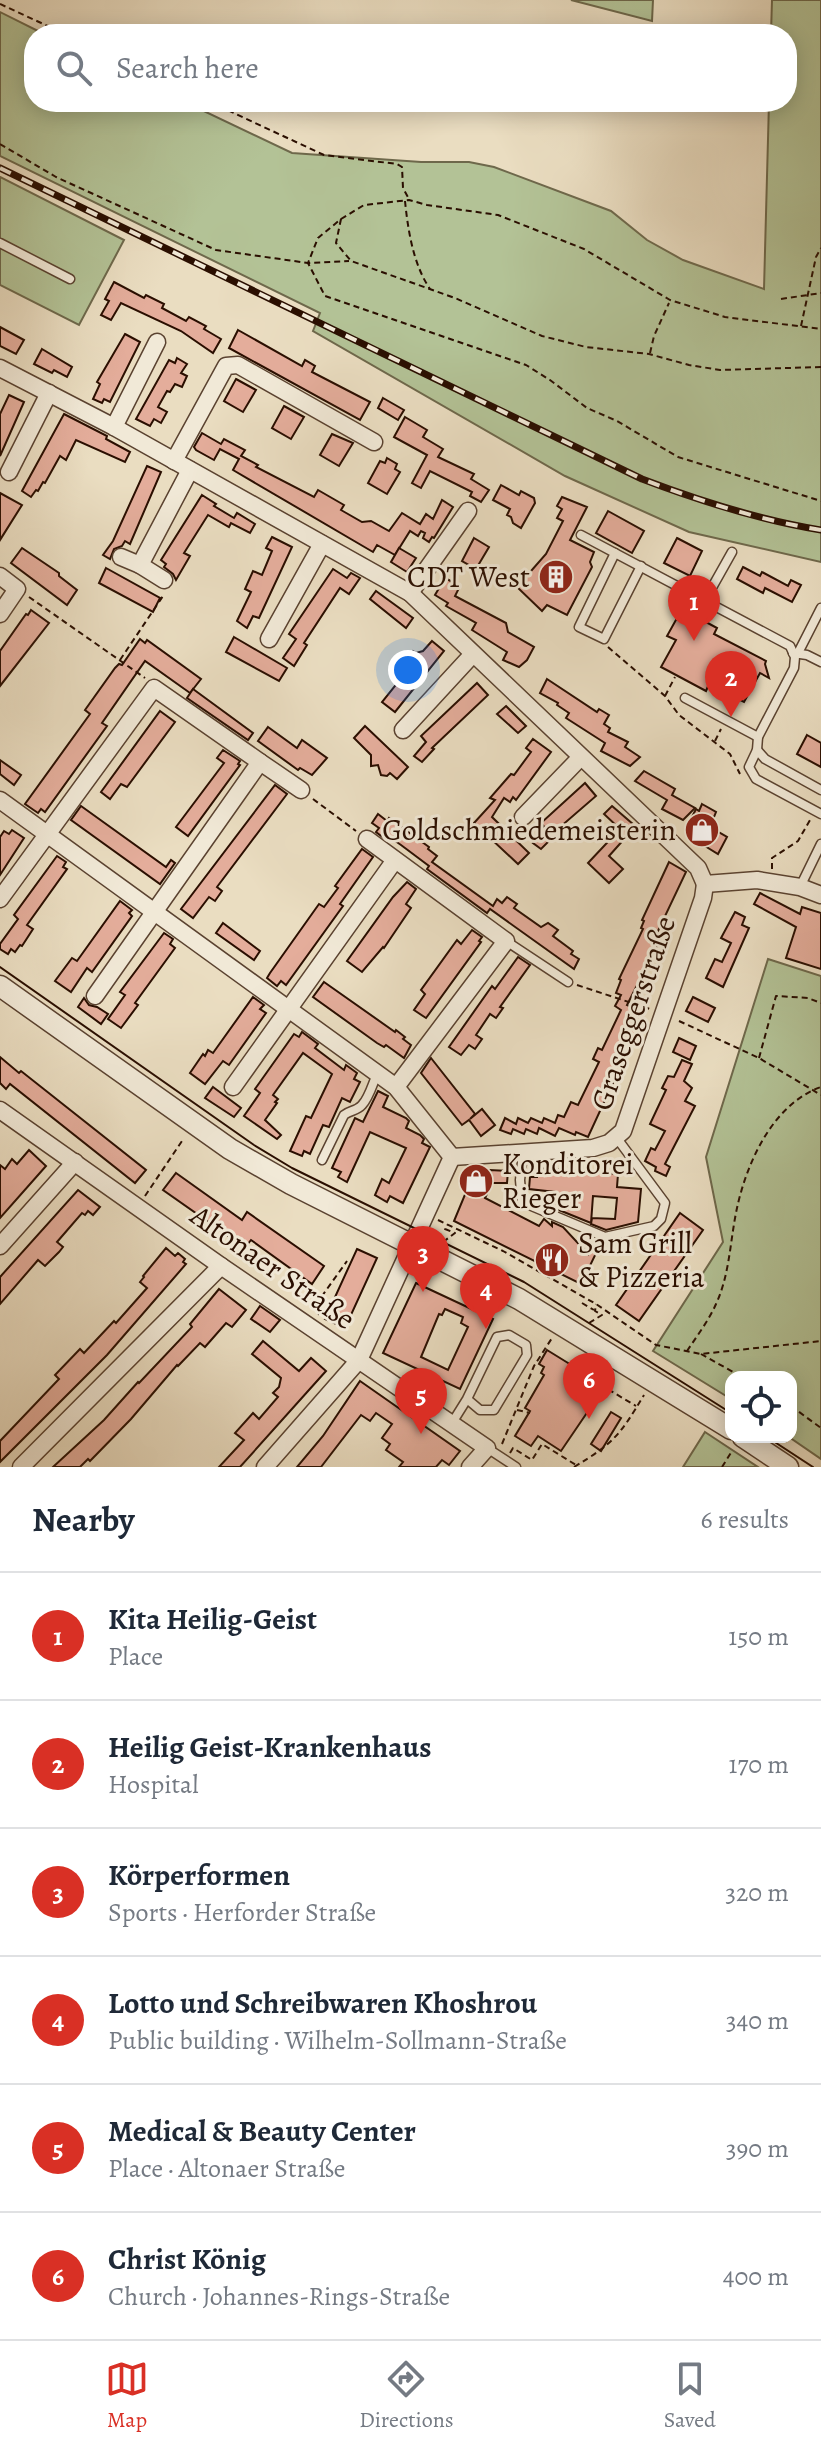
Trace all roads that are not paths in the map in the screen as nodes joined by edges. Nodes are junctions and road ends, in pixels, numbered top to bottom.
1 (0, 243) edge
2 (70, 279) dead end
3 (157, 342) dead end
4 (0, 368) edge
5 (49, 393) junction
6 (114, 427) junction
7 (374, 442) dead end
8 (174, 461) junction
9 (190, 470) junction
10 (9, 472) dead end
11 (468, 511) dead end
12 (581, 535) dead end
13 (322, 544) junction
14 (732, 552) dead end
15 (615, 553) junction
16 (121, 557) dead end
17 (140, 565) junction
18 (641, 566) junction
19 (0, 576) edge
20 (164, 580) road end
21 (410, 593) junction
22 (705, 600) junction
23 (821, 608) edge
24 (0, 614) edge
25 (269, 639) dead end
26 (795, 653) junction
27 (473, 654) junction
28 (821, 662) edge
29 (685, 698) dead end
30 (403, 730) dead end
31 (758, 737) junction
32 (757, 750) junction
33 (580, 758) junction
34 (260, 762) junction
35 (301, 790) road end
36 (821, 790) edge
37 (0, 800) edge
38 (818, 812) edge
39 (523, 817) dead end
40 (47, 833) junction
41 (367, 839) road end
42 (821, 844) edge
43 (395, 860) junction
44 (705, 884) junction
45 (800, 887) junction
46 (821, 895) edge
47 (0, 899) edge
48 (155, 913) junction
49 (506, 941) junction
50 (568, 982) road end
51 (0, 986) edge
52 (95, 996) dead end
53 (290, 1008) junction
54 (377, 1073) junction
55 (233, 1087) dead end
56 (396, 1087) junction
57 (0, 1110) edge
58 (616, 1137) junction
59 (523, 1153) junction
60 (452, 1157) junction
61 (322, 1160) dead end
62 (75, 1162) junction
63 (412, 1245) junction
64 (0, 1246) edge
65 (221, 1266) junction
66 (359, 1360) junction
67 (467, 1399) junction
68 (452, 1423) junction
69 (725, 1425) edge
70 (738, 1444) edge
71 (492, 1451) junction
72 (21, 1467) edge
73 (265, 1467) edge
74 (470, 1467) edge
75 (516, 1467) edge
76 (788, 1467) edge

1 - 2 lane
3 - 6 street
4 - 5 street, Graseggerstraße
5 - 6 street, Graseggerstraße
5 - 10 street
6 - 8 street, Graseggerstraße
7 - 8 street
8 - 9 street, Graseggerstraße
9 - 13 street, Graseggerstraße
9 - 17 street
11 - 21 street
12 - 15 lane
13 - 21 street, Graseggerstraße
13 - 25 street
14 - 22 lane
15 - 18 lane
15 - 18 lane
16 - 17 street
17 - 20 street
18 - 22 lane
19 - 24 street
21 - 27 street, Graseggerstraße
22 - 26 lane
23 - 26 lane
26 - 28 lane
26 - 31 lane
27 - 30 street
27 - 33 street, Graseggerstraße
29 - 31 lane
31 - 32 lane
32 - 36 lane
32 - 38 lane
33 - 39 street
33 - 44 street, Graseggerstraße
34 - 35 street
34 - 40 street
34 - 48 street
37 - 40 street
40 - 47 street
40 - 48 street
41 - 43 street
42 - 45 lane
43 - 49 street
43 - 53 street
44 - 45 street, Graseggerstraße
44 - 58 street, Graseggerstraße
45 - 46 street, Graseggerstraße
48 - 52 street
48 - 53 street
49 - 50 lane
49 - 56 street
51 - 63 street
53 - 54 street
53 - 55 street
54 - 56 street
54 - 61 lane
56 - 60 street
57 - 62 street, Altonaer Straße
58 - 59 street, Graseggerstraße
58 - 59 lane
59 - 60 street, Graseggerstraße
60 - 63 street
62 - 64 street
62 - 65 street, Altonaer Straße
63 - 66 street
63 - 69 street
65 - 66 street, Altonaer Straße
65 - 72 street
66 - 68 street, Altonaer Straße
66 - 73 street
67 - 67 lane
67 - 68 lane
68 - 71 street, Altonaer Straße
70 - 76 street
71 - 74 street
71 - 75 lane, Altonaer Straße

